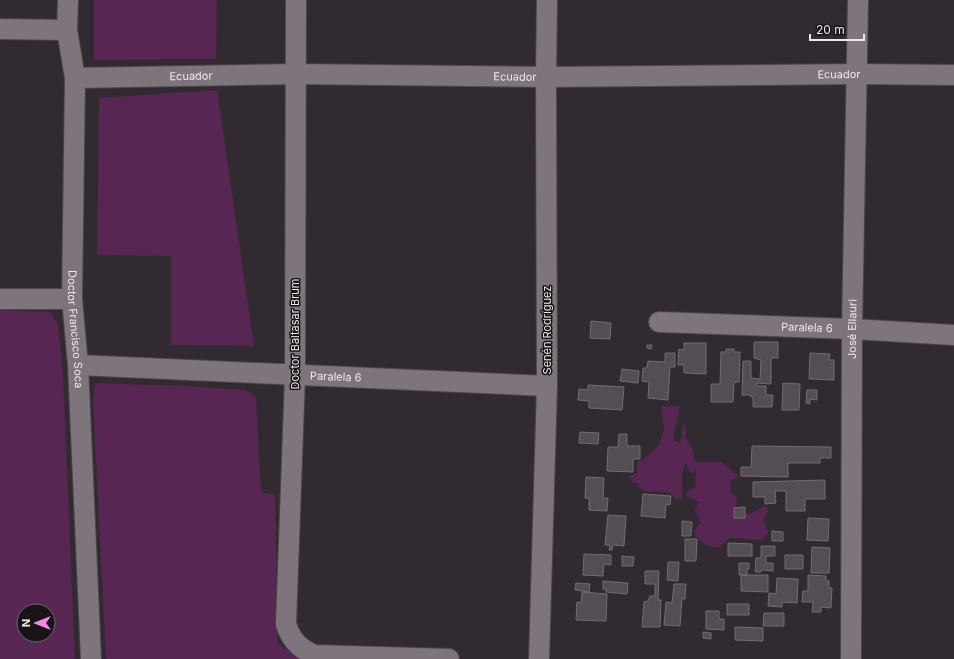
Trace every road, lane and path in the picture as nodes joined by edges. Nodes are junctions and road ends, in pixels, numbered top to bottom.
1 (68, 0) edge
2 (296, 0) edge
3 (548, 0) edge
4 (858, 0) edge
5 (0, 29) edge
6 (67, 30) junction
7 (296, 74) junction
8 (858, 74) junction
9 (954, 75) edge
10 (546, 77) junction
11 (76, 78) junction
12 (0, 299) edge
13 (72, 299) junction
14 (659, 322) dead end
15 (852, 329) junction
16 (954, 335) edge
17 (78, 365) junction
18 (295, 376) junction
19 (547, 386) junction
20 (92, 659) edge
21 (449, 659) edge
22 (539, 659) edge
23 (851, 659) edge

1 - 6 street, Doctor Francisco Soca
2 - 7 street, Doctor Baltasar Brum
3 - 10 street, Senén Rodríguez
4 - 8 street, José Ellauri
5 - 6 street
6 - 11 street, Doctor Francisco Soca
7 - 10 street, Ecuador
7 - 11 street, Ecuador
7 - 18 street, Doctor Baltasar Brum
8 - 9 street, Ecuador
8 - 10 street, Ecuador
8 - 15 street, José Ellauri
10 - 19 street, Senén Rodríguez
11 - 13 street, Doctor Francisco Soca
12 - 13 street
13 - 17 street, Doctor Francisco Soca
14 - 15 street, Paralela 6
15 - 16 street, Paralela 6
15 - 23 street, José Ellauri
17 - 18 street, Paralela 6
17 - 20 street, Doctor Francisco Soca
18 - 19 street, Paralela 6
18 - 21 street, Doctor Baltasar Brum
19 - 22 street, Senén Rodríguez

